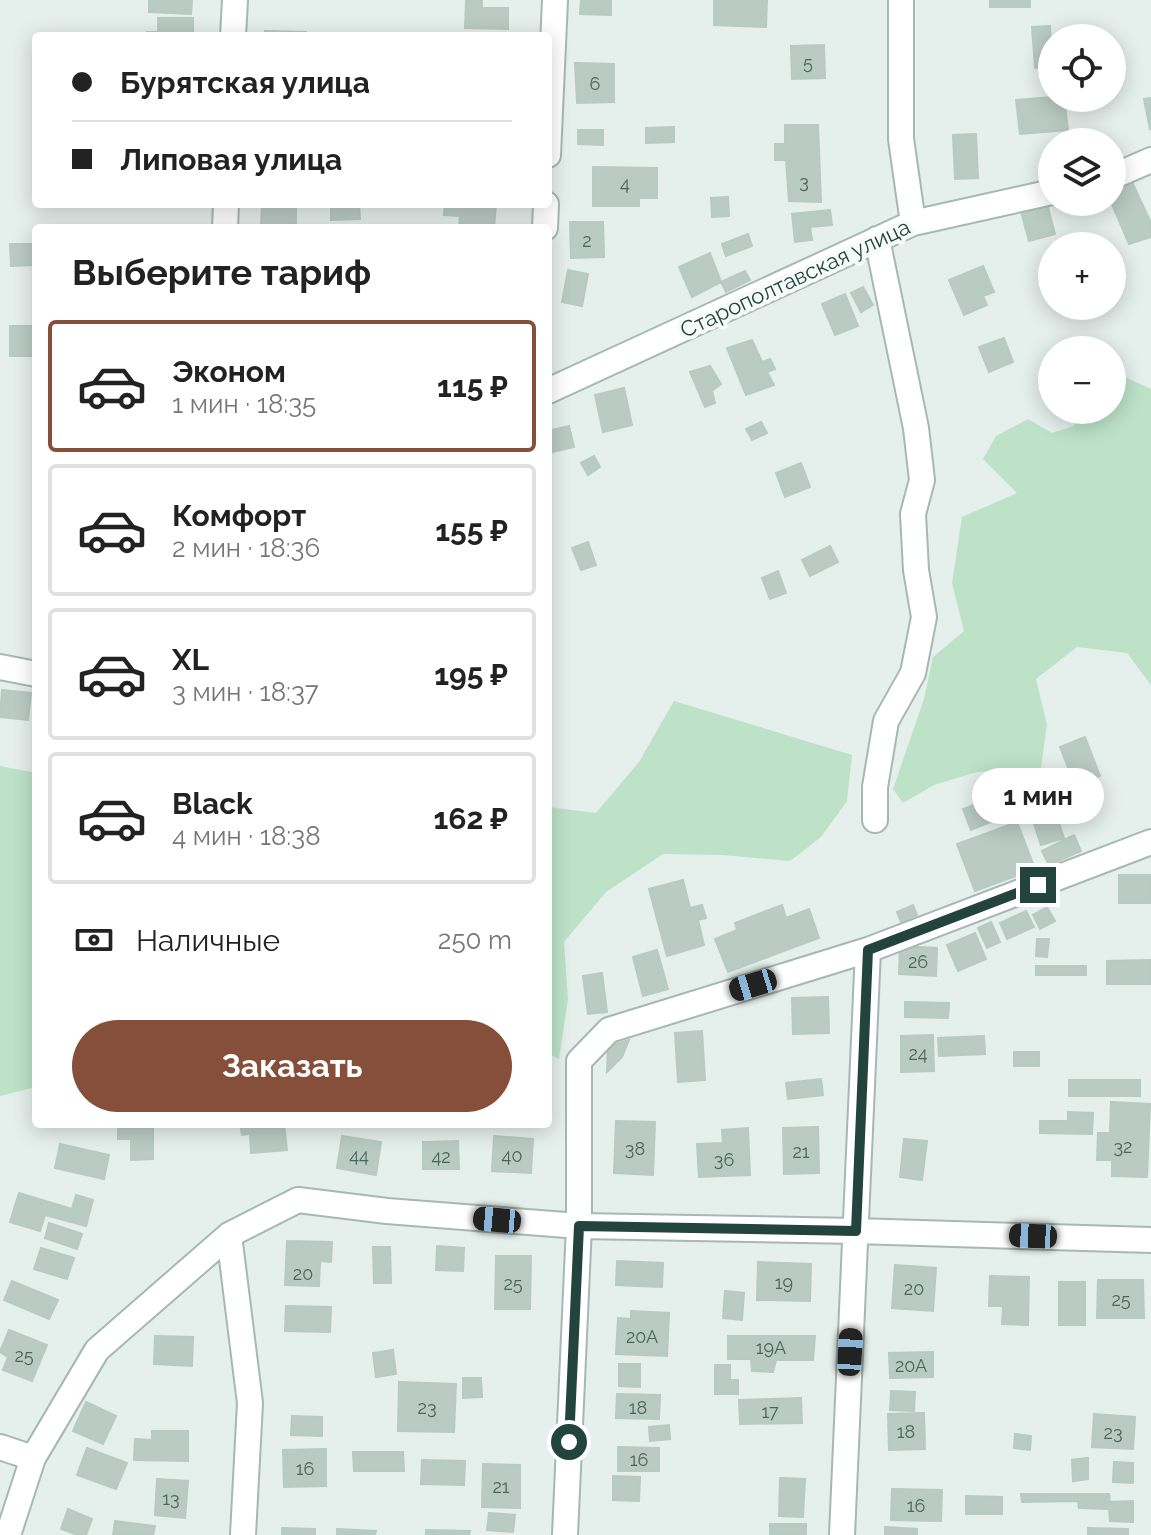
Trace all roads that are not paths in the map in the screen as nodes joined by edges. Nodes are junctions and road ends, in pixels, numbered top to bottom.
1 (235, 0) edge
2 (555, 0) edge
3 (901, 0) edge
4 (233, 32) edge
5 (552, 66) edge
6 (1151, 160) edge
7 (1126, 171) edge
8 (1038, 195) edge
9 (913, 223) junction
10 (877, 239) junction
11 (552, 389) edge
12 (0, 667) edge
13 (32, 673) edge
14 (875, 820) dead end
15 (1151, 842) edge
16 (868, 950) junction
17 (579, 1226) junction
18 (856, 1231) junction
19 (229, 1235) junction
20 (1151, 1240) edge
21 (0, 1447) edge
22 (33, 1458) junction
23 (8, 1535) edge
24 (243, 1535) edge
25 (565, 1535) edge
26 (842, 1535) edge

1 - 4 street
2 - 5 street
3 - 9 street
6 - 7 street
8 - 9 street, Старополтавская улица
9 - 10 street, Старополтавская улица
10 - 11 street, Старополтавская улица
10 - 14 street
12 - 13 street
15 - 16 street
16 - 17 street
16 - 18 street
17 - 18 street
17 - 19 street
17 - 25 street
18 - 20 street
18 - 26 street
19 - 22 street
19 - 24 street
21 - 22 street
22 - 23 street

